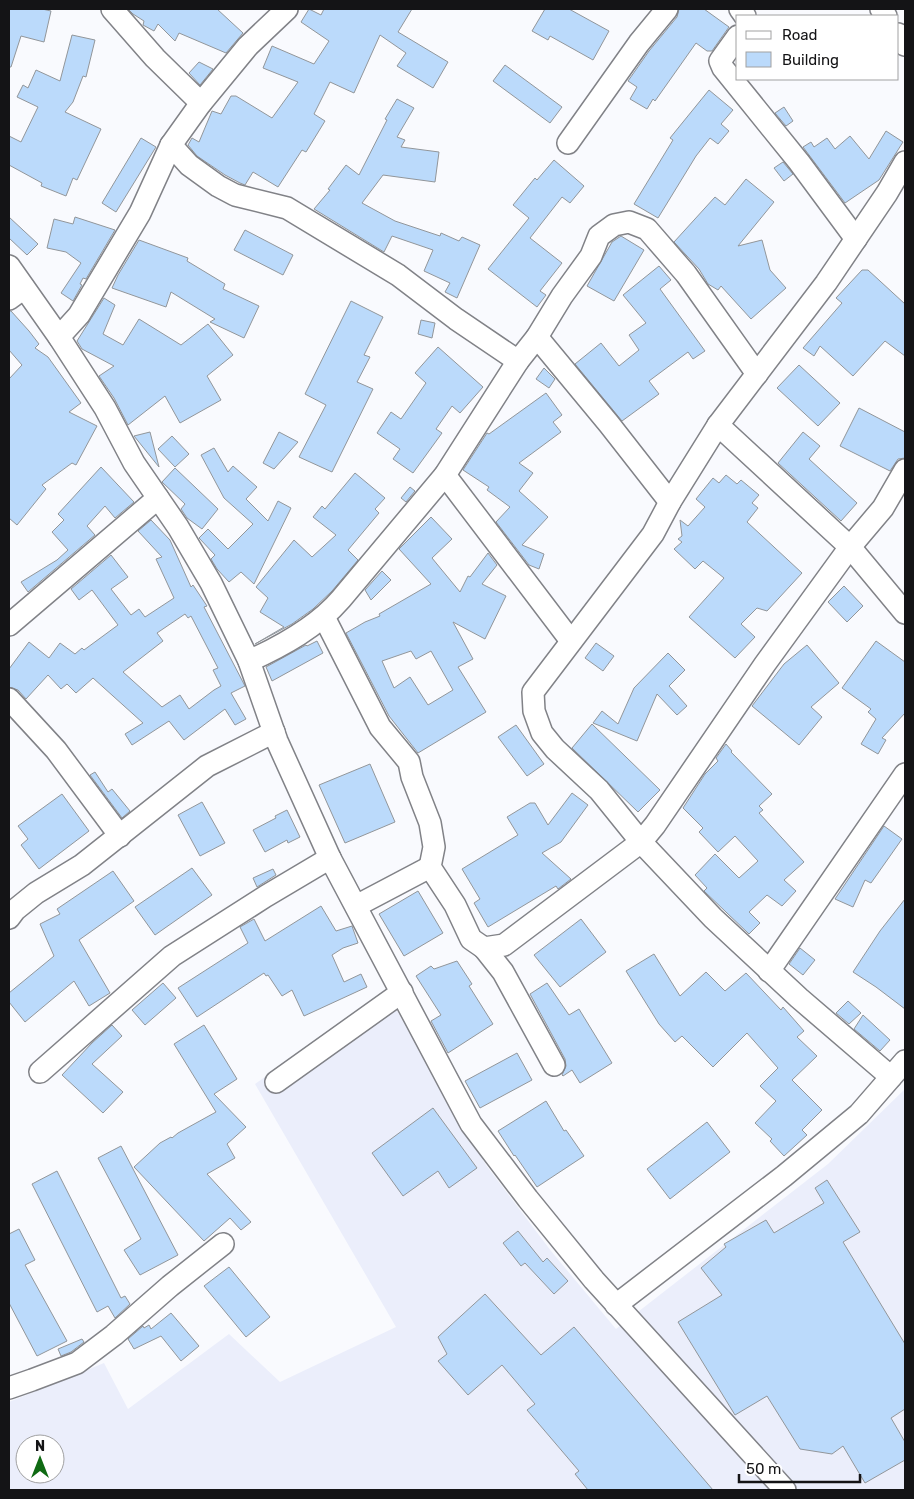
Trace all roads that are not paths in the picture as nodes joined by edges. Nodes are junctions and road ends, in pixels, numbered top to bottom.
1 (112, 9) edge
2 (287, 9) edge
3 (667, 9) edge
4 (736, 39) edge
5 (201, 103) junction
6 (568, 143) dead end
7 (171, 145) junction
8 (905, 162) edge
9 (856, 239) junction
10 (9, 266) edge
11 (16, 293) edge
12 (59, 337) junction
13 (537, 337) junction
14 (518, 361) junction
15 (757, 374) junction
16 (718, 425) junction
17 (905, 470) edge
18 (445, 475) junction
19 (158, 498) junction
20 (670, 502) junction
21 (850, 547) junction
22 (905, 614) edge
23 (324, 617) junction
24 (9, 625) edge
25 (571, 641) junction
26 (249, 661) junction
27 (9, 699) edge
28 (274, 732) junction
29 (905, 774) edge
30 (120, 836) junction
31 (642, 842) junction
32 (330, 858) junction
33 (430, 867) junction
34 (356, 906) junction
35 (9, 918) edge
36 (484, 948) junction
37 (769, 971) junction
38 (402, 992) junction
39 (905, 1060) edge
40 (554, 1065) dead end
41 (40, 1072) dead end
42 (891, 1078) junction
43 (276, 1082) dead end
44 (223, 1244) dead end
45 (616, 1305) junction
46 (9, 1388) edge
47 (785, 1490) edge

1 - 5 street
2 - 5 street
3 - 6 street
4 - 9 street
5 - 7 street
7 - 12 street
7 - 14 street
8 - 9 street
9 - 15 street
10 - 11 street
11 - 12 street
12 - 19 street
13 - 14 street
13 - 15 street
13 - 20 street
14 - 18 street
15 - 16 street
16 - 20 street
16 - 21 street
17 - 21 street
18 - 23 street
18 - 25 street
19 - 24 street
19 - 26 street
20 - 25 street
21 - 22 street
21 - 31 street
23 - 26 street
23 - 33 street
25 - 31 street
26 - 28 street
27 - 30 street
28 - 30 street
28 - 32 street
29 - 37 street
30 - 35 street
31 - 36 street
31 - 37 street
32 - 34 street
32 - 41 street
33 - 34 street
33 - 36 street
34 - 38 street
36 - 40 street
37 - 42 street
38 - 43 street
38 - 45 street
39 - 42 street
42 - 45 street
44 - 46 street
45 - 47 street

